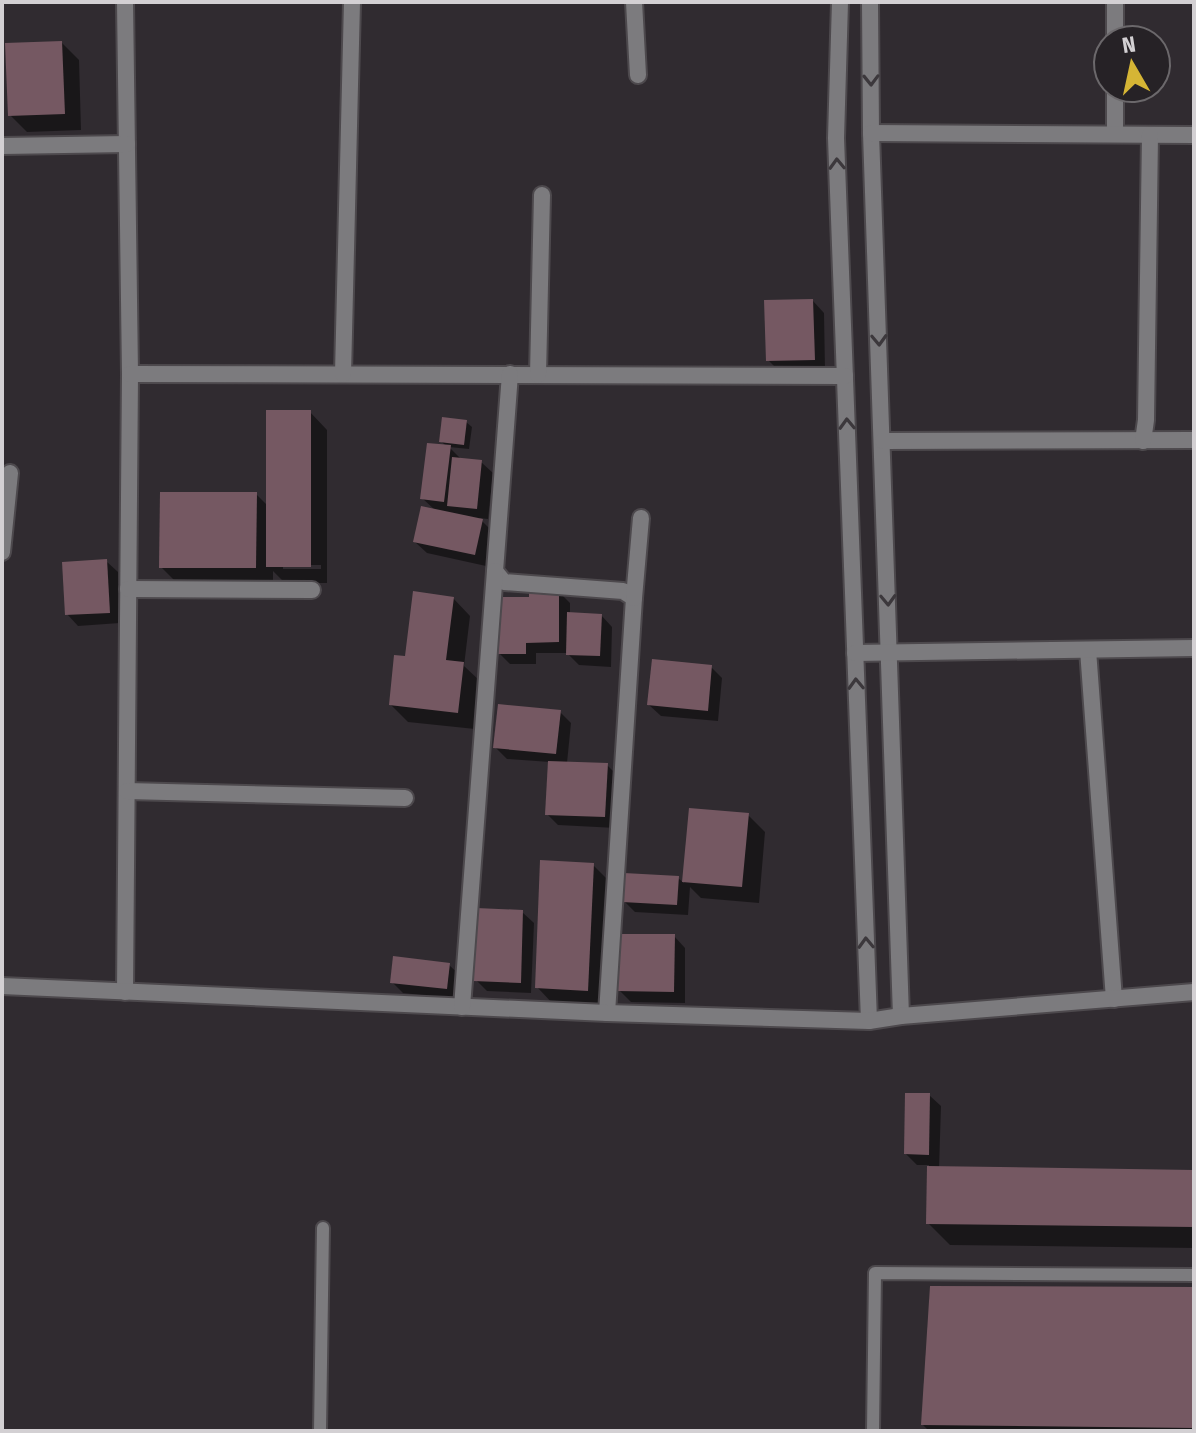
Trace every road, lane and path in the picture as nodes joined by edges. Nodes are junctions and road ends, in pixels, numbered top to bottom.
1 (125, 2) edge
2 (352, 2) edge
3 (634, 2) edge
4 (840, 2) edge
5 (870, 2) edge
6 (1115, 2) edge
7 (1115, 24) edge
8 (638, 75) dead end
9 (1115, 104) edge
10 (871, 133) junction
11 (1115, 134) junction
12 (1150, 135) junction
13 (1194, 135) edge
14 (127, 144) junction
15 (2, 146) edge
16 (542, 195) dead end
17 (130, 374) junction
18 (343, 374) junction
19 (510, 374) junction
20 (538, 375) junction
21 (845, 376) junction
22 (1194, 440) edge
23 (883, 441) junction
24 (1143, 441) junction
25 (10, 473) dead end
26 (641, 518) dead end
27 (2, 552) edge
28 (495, 571) junction
29 (128, 589) junction
30 (312, 590) dead end
31 (634, 598) junction
32 (1194, 648) edge
33 (1088, 650) junction
34 (855, 653) junction
35 (890, 653) junction
36 (127, 791) junction
37 (405, 798) dead end
38 (2, 986) edge
39 (125, 992) junction
40 (1194, 992) edge
41 (1114, 999) junction
42 (462, 1007) junction
43 (607, 1013) junction
44 (901, 1016) junction
45 (869, 1021) junction
46 (323, 1228) dead end
47 (1194, 1275) edge
48 (320, 1431) edge
49 (873, 1431) edge

1 - 14 street
2 - 18 street
3 - 8 street
21 -> 4 street
5 -> 10 street
6 - 7 street
9 - 11 street
10 - 11 street
10 -> 23 street
11 - 12 street
12 - 13 street
12 - 24 street
14 - 15 street
14 - 17 street
16 - 20 street
17 - 18 street
17 - 29 street
18 - 19 street
19 - 20 street
19 - 28 street
20 - 21 street
34 -> 21 street
22 - 24 street
23 - 24 street
23 -> 35 street
25 - 27 street
26 - 31 street
28 - 31 street
28 - 42 street
29 - 30 street
29 - 36 street
31 - 43 street
32 - 33 street
33 - 35 street
33 - 41 street
34 - 35 street
45 -> 34 street
35 - 44 street
36 - 37 street
36 - 39 street
38 - 39 street
39 - 42 street
40 - 41 street
41 - 44 street
42 - 43 street
43 - 45 street
44 - 45 street
46 - 48 lane
47 - 49 lane

